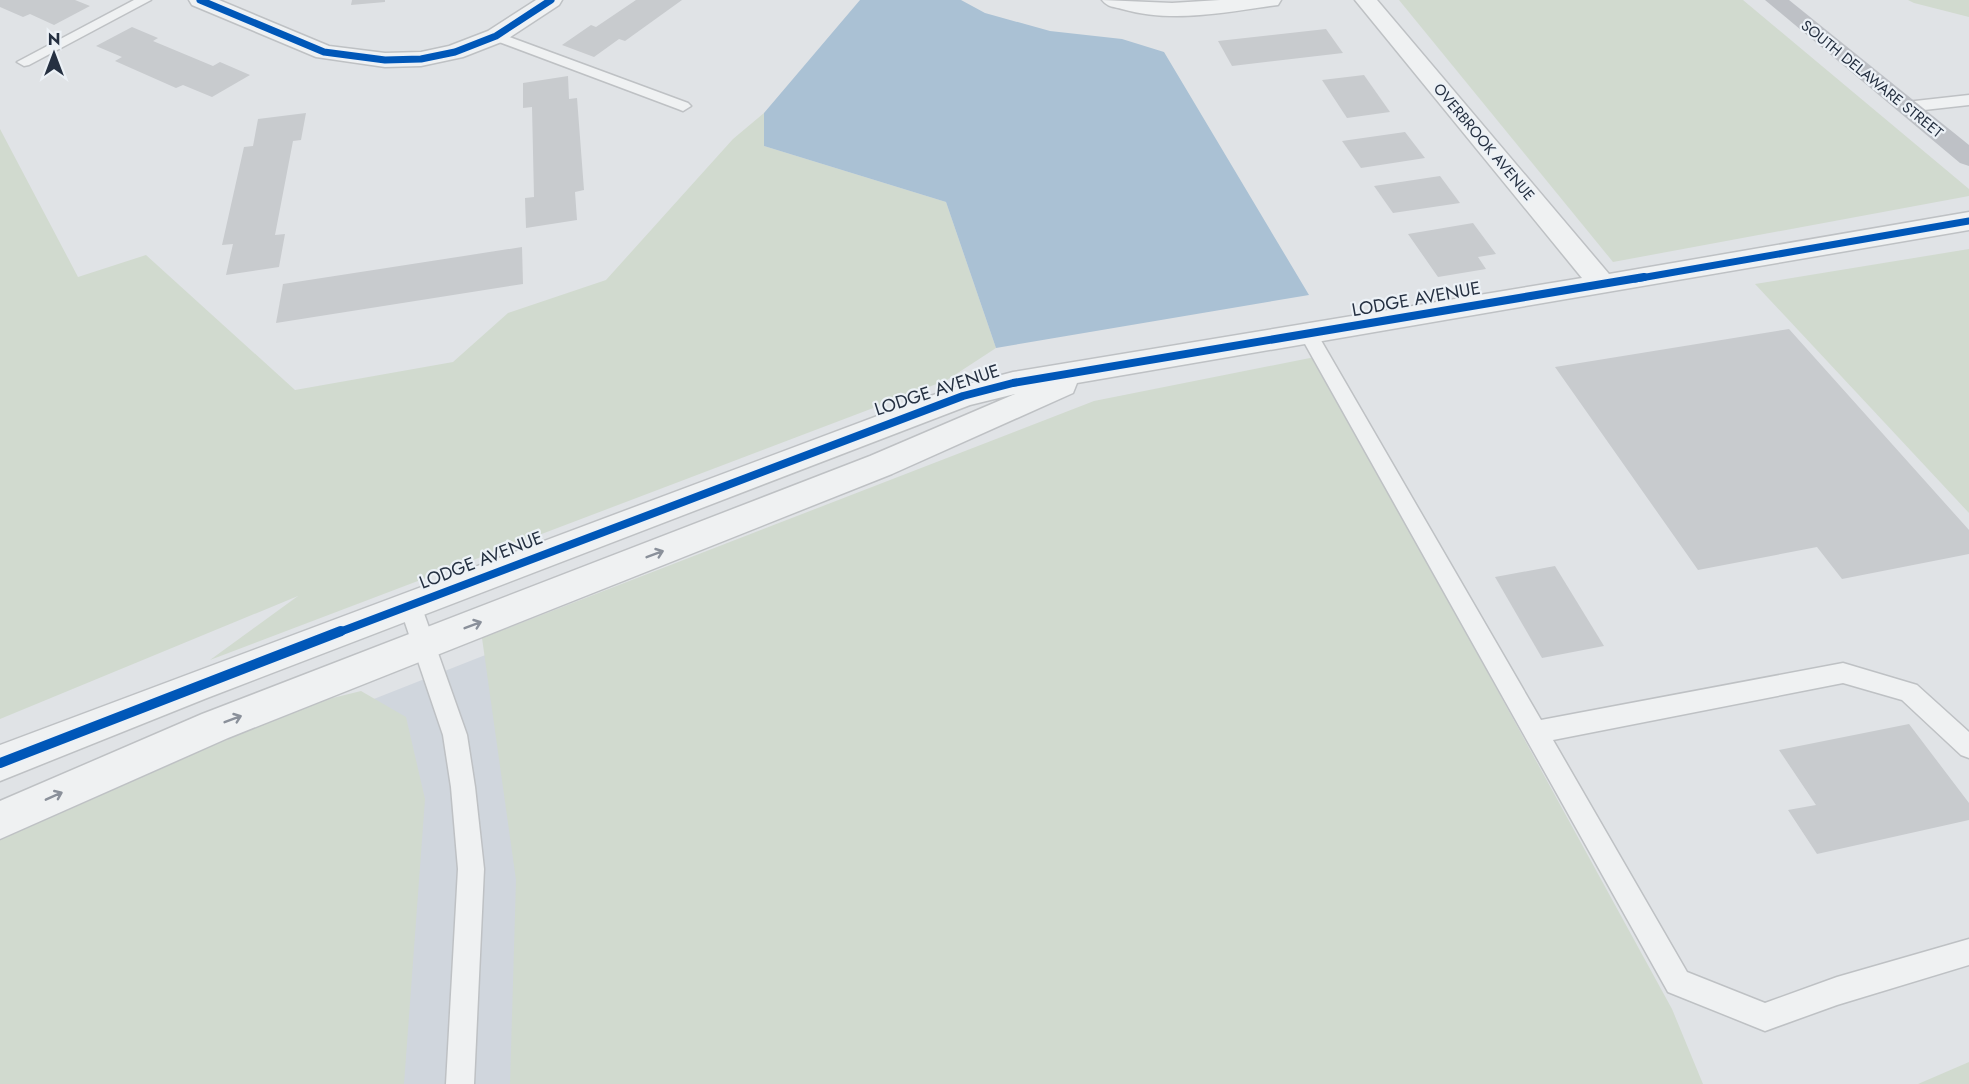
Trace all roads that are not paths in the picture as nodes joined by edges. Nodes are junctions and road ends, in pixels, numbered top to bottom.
1 (144, 0) edge
2 (200, 0) edge
3 (551, 0) edge
4 (1113, 0) edge
5 (1270, 0) edge
6 (1366, 0) edge
7 (1776, 0) edge
8 (496, 36) junction
9 (24, 62) dead end
10 (1969, 100) edge
11 (682, 106) dead end
12 (1906, 107) junction
13 (1969, 158) edge
14 (1969, 221) edge
15 (1602, 284) junction
16 (1309, 335) junction
17 (1098, 369) junction
18 (410, 605) junction
19 (424, 644) junction
20 (1536, 732) junction
21 (1969, 747) edge
22 (0, 763) edge
23 (0, 820) edge
24 (1969, 952) edge
25 (460, 1084) edge

1 - 9 lane
2 - 8 street
3 - 8 street
4 - 5 street
6 - 15 street, OVERBROOK AVENUE
7 - 12 main road, SOUTH DELAWARE STREET
8 - 11 lane
10 - 12 lane
12 - 13 main road, SOUTH DELAWARE STREET
14 - 15 street, LODGE AVENUE
15 - 16 street, LODGE AVENUE
16 - 17 street, LODGE AVENUE
16 - 20 lane
17 - 18 street, LODGE AVENUE
19 -> 17 street, LODGE AVENUE
18 - 19 lane
18 - 22 street, LODGE AVENUE
23 -> 19 street, LODGE AVENUE
19 - 25 lane
20 - 21 lane
20 - 24 lane

